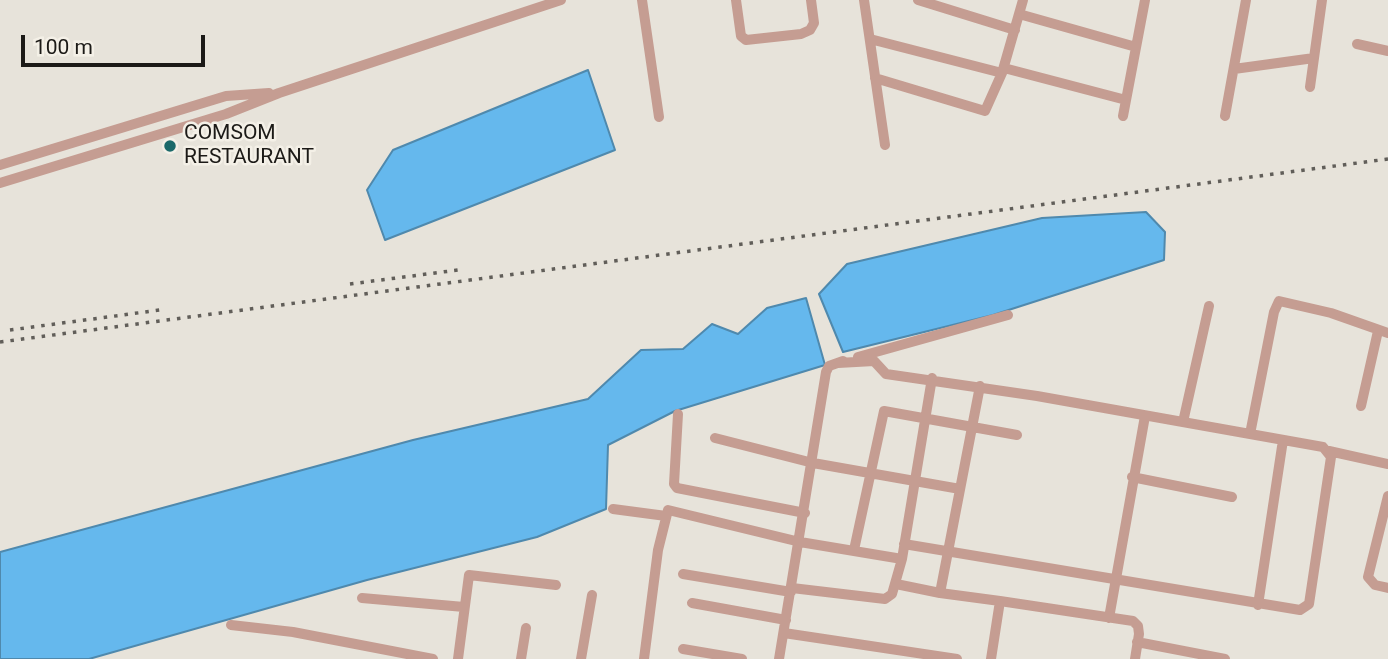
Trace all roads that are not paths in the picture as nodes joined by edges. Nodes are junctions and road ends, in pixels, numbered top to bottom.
1 (561, 0) edge
2 (642, 0) edge
3 (736, 0) edge
4 (811, 0) edge
5 (864, 0) edge
6 (918, 0) edge
7 (1023, 0) edge
8 (1145, 0) edge
9 (1246, 0) edge
10 (1322, 0) edge
11 (1019, 14) junction
12 (1015, 30) junction
13 (870, 38) junction
14 (1357, 44) dead end
15 (1136, 47) junction
16 (1388, 51) edge
17 (1314, 58) junction
18 (1234, 69) junction
19 (1003, 70) junction
20 (875, 78) junction
21 (1310, 88) dead end
22 (279, 93) junction
23 (1126, 100) junction
24 (1123, 116) dead end
25 (1225, 116) dead end
26 (659, 117) dead end
27 (885, 145) dead end
28 (36, 154) junction
29 (0, 165) edge
30 (42, 170) junction
31 (0, 183) edge
32 (1209, 306) dead end
33 (1008, 315) dead end
34 (1383, 332) edge
35 (838, 363) junction
36 (932, 378) junction
37 (980, 386) junction
38 (1361, 406) dead end
39 (678, 414) dead end
40 (926, 416) junction
41 (1145, 416) junction
42 (1183, 422) junction
43 (972, 426) junction
44 (1250, 434) junction
45 (1017, 435) dead end
46 (715, 438) dead end
47 (1283, 440) junction
48 (1329, 451) junction
49 (813, 463) junction
50 (1388, 464) edge
51 (869, 473) junction
52 (1132, 477) junction
53 (915, 481) junction
54 (960, 489) junction
55 (1388, 496) edge
56 (1232, 498) dead end
57 (613, 509) dead end
58 (805, 513) junction
59 (666, 516) junction
60 (800, 542) junction
61 (904, 544) junction
62 (854, 550) junction
63 (948, 551) junction
64 (902, 559) junction
65 (683, 574) dead end
66 (1115, 581) junction
67 (896, 584) junction
68 (556, 585) dead end
69 (1388, 588) edge
70 (791, 590) junction
71 (940, 593) junction
72 (592, 595) dead end
73 (362, 598) dead end
74 (1000, 601) junction
75 (692, 603) dead end
76 (1258, 605) junction
77 (464, 607) junction
78 (1109, 618) junction
79 (786, 620) junction
80 (231, 625) dead end
81 (526, 628) dead end
82 (784, 633) junction
83 (1138, 642) junction
84 (684, 649) dead end
85 (433, 659) edge
86 (458, 659) edge
87 (521, 659) edge
88 (581, 659) edge
89 (644, 659) edge
90 (742, 659) edge
91 (779, 659) edge
92 (957, 659) edge
93 (990, 659) edge
94 (1135, 659) edge
95 (1225, 659) edge

1 - 22 street
2 - 26 street
3 - 4 street
5 - 13 street
6 - 12 street
7 - 11 street
8 - 15 street
9 - 18 street
10 - 17 street
11 - 12 street
11 - 15 street
12 - 19 street
13 - 19 street
13 - 20 street
14 - 16 street
15 - 23 street
17 - 18 street
17 - 21 street
18 - 25 street
19 - 20 street
19 - 23 street
20 - 27 street
22 - 28 street
22 - 30 street
23 - 24 street
28 - 29 street
28 - 30 street
30 - 31 street
32 - 42 street
33 - 35 street
34 - 38 street
34 - 44 street
35 - 36 street
35 - 49 street
36 - 37 street
36 - 40 street
37 - 41 street
37 - 43 street
39 - 58 street
40 - 43 street
40 - 51 street
40 - 53 street
41 - 42 street
41 - 52 street
42 - 44 street
43 - 45 street
43 - 54 street
44 - 47 street
46 - 49 street
47 - 48 street
47 - 76 street
48 - 50 street
48 - 76 street
49 - 51 street
49 - 58 street
51 - 53 street
51 - 62 street
52 - 56 street
52 - 66 street
53 - 54 street
53 - 61 street
54 - 63 street
55 - 69 street
57 - 59 street
58 - 60 street
59 - 60 street
59 - 89 street
60 - 62 street
60 - 70 street
61 - 63 street
61 - 64 street
62 - 64 street
63 - 66 street
63 - 71 street
64 - 67 street
65 - 70 street
66 - 76 street
66 - 78 street
67 - 70 street
67 - 71 street
68 - 77 street
70 - 79 street
71 - 74 street
72 - 88 street
73 - 77 street
74 - 78 street
74 - 93 street
75 - 79 street
77 - 86 street
78 - 83 street
79 - 82 street
80 - 85 street
81 - 87 street
82 - 91 street
82 - 92 street
83 - 94 street
83 - 95 street
84 - 90 street

